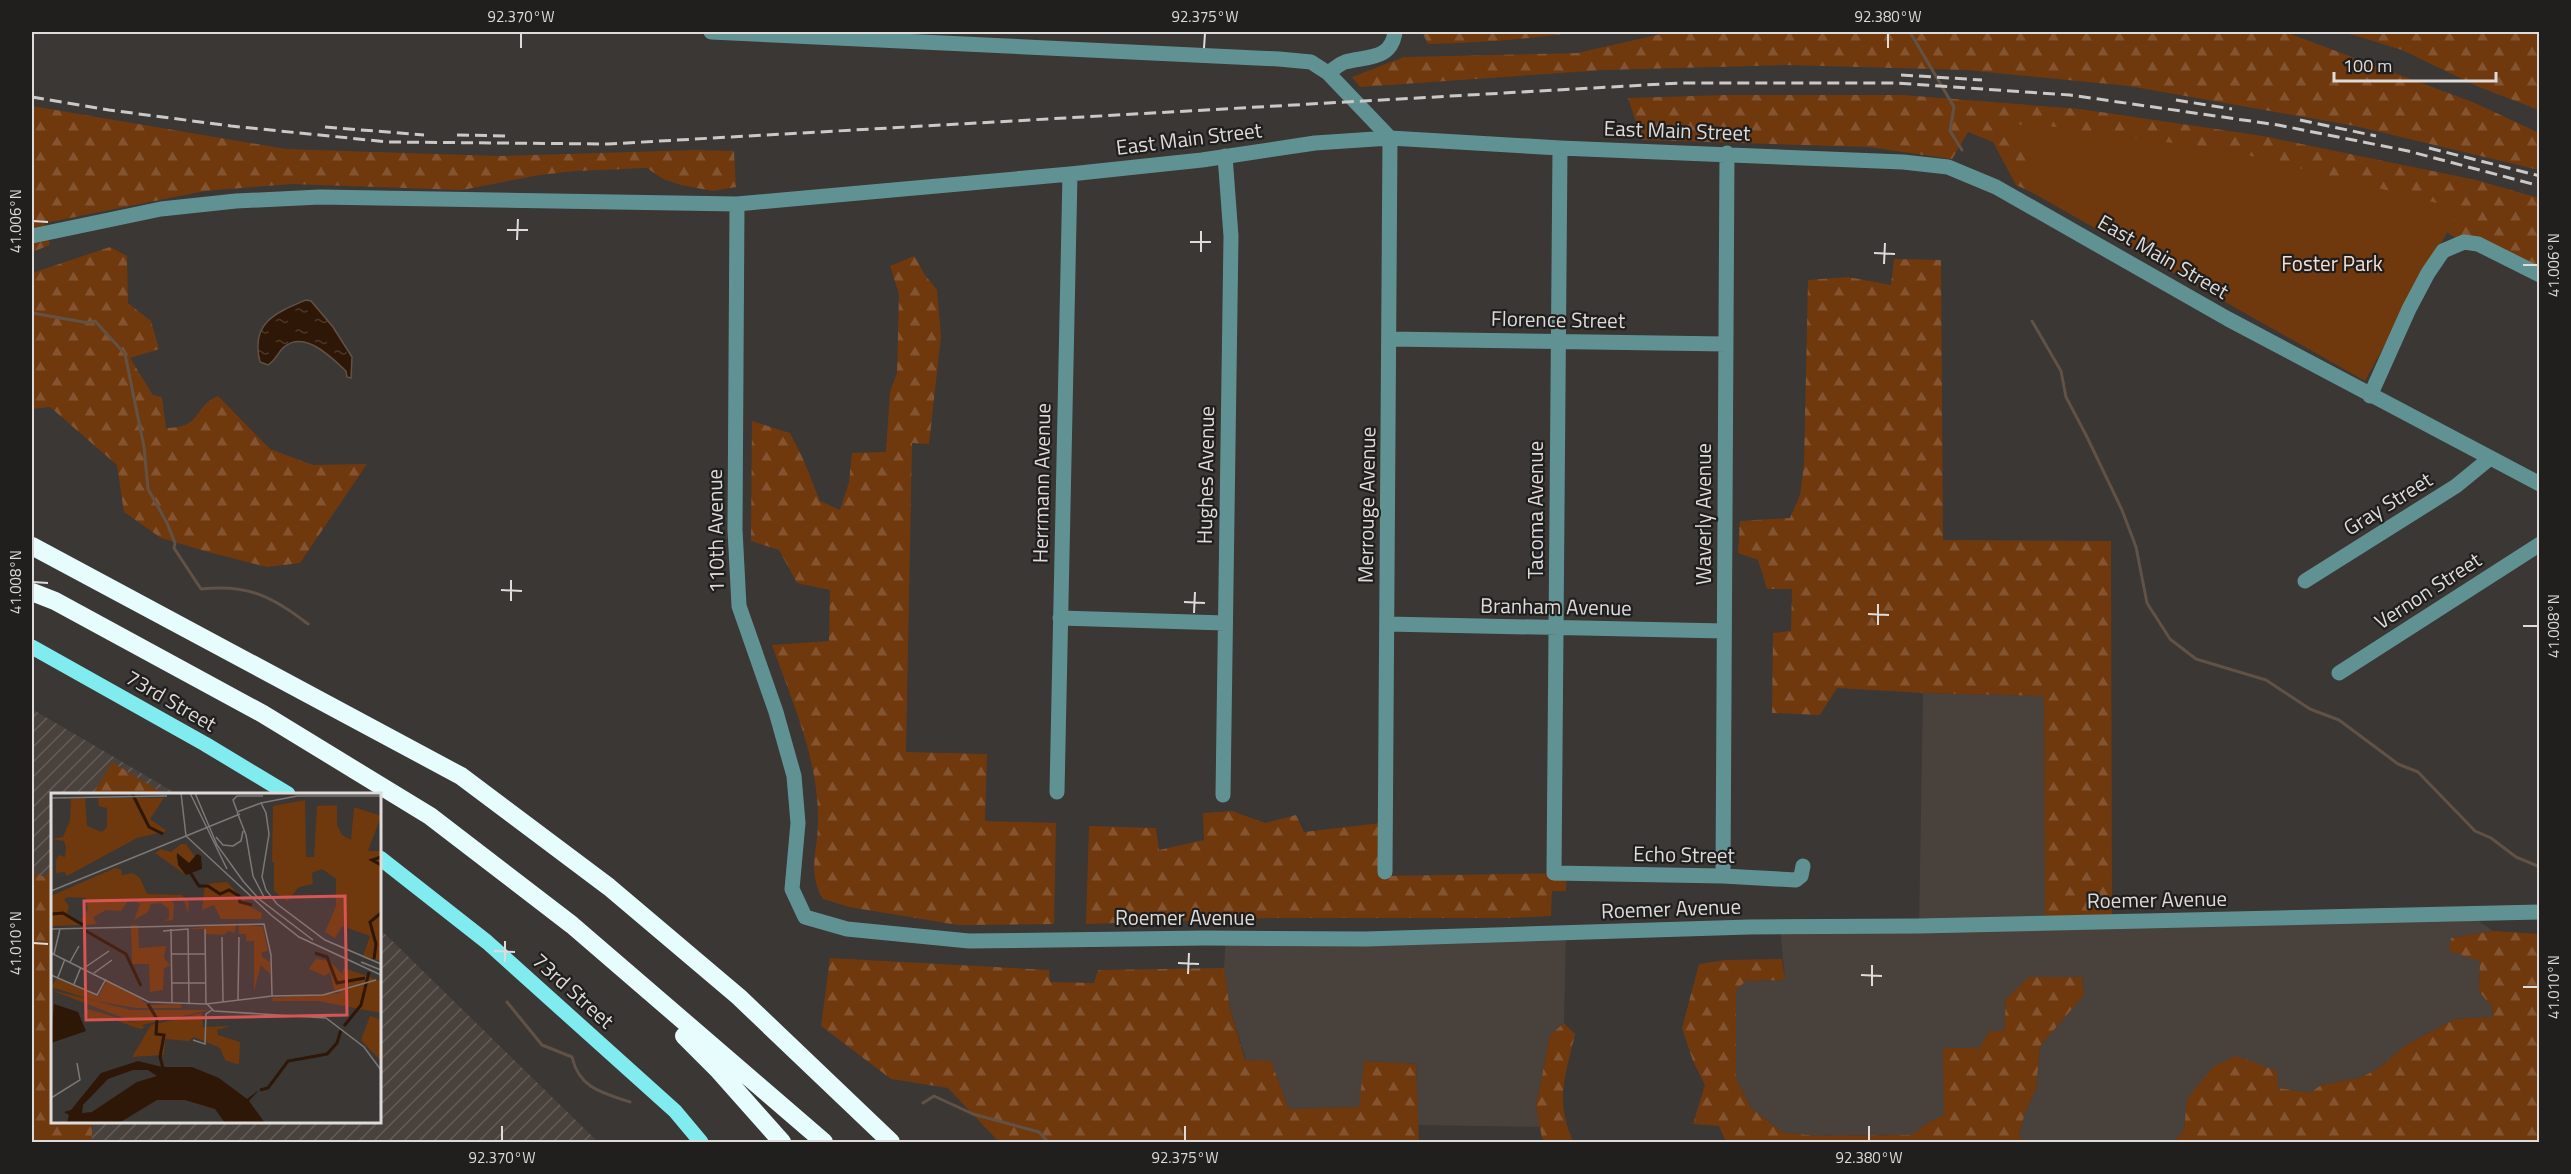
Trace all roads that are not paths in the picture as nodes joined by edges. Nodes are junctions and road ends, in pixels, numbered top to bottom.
1 (711, 32) edge
2 (1395, 32) edge
3 (1328, 73) junction
4 (1390, 138) junction
5 (1560, 148) junction
6 (1727, 153) junction
7 (1225, 156) junction
8 (1070, 174) junction
9 (737, 204) junction
10 (32, 236) edge
11 (2540, 274) edge
12 (1389, 339) junction
13 (1558, 341) junction
14 (1726, 344) junction
15 (2370, 396) junction
16 (2489, 459) junction
17 (2540, 484) edge
18 (2540, 543) edge
19 (32, 546) edge
20 (2305, 581) dead end
21 (32, 592) edge
22 (1060, 618) junction
23 (1225, 623) junction
24 (1387, 624) junction
25 (1556, 627) junction
26 (1724, 631) junction
27 (32, 647) edge
28 (2339, 674) dead end
29 (1056, 792) dead end
30 (285, 793) edge
31 (1223, 795) dead end
32 (381, 859) edge
33 (1803, 866) dead end
34 (1385, 873) dead end
35 (1554, 873) joint
36 (1723, 876) junction
37 (2540, 912) edge
38 (805, 917) joint
39 (572, 925) junction
40 (702, 1143) edge
41 (782, 1143) edge
42 (824, 1143) edge
43 (891, 1143) edge

1 - 3 street
2 - 3 street
3 - 4 street
4 - 5 street, East Main Street
4 - 7 street, East Main Street
4 - 12 street, Merrouge Avenue
5 - 6 street, East Main Street
5 - 13 street, Tacoma Avenue
6 - 14 street, Waverly Avenue
6 - 15 street, East Main Street
7 - 8 street, East Main Street
7 - 23 street, Hughes Avenue
8 - 9 street, East Main Street
8 - 22 street, Herrmann Avenue
9 - 10 street, East Main Street
9 - 38 street, 110th Avenue
11 - 15 street
12 - 13 street, Florence Street
12 - 24 street, Merrouge Avenue
13 - 14 street, Florence Street
13 - 25 street, Tacoma Avenue
14 - 26 street, Waverly Avenue
15 - 16 street, East Main Street
16 - 17 street, East Main Street
16 - 20 street, Gray Street
18 - 28 street, Vernon Street
19 - 43 highway
21 - 39 highway
22 - 23 street
22 - 29 street, Herrmann Avenue
23 - 31 street, Hughes Avenue
24 - 25 street, Branham Avenue
24 - 34 street, Merrouge Avenue
25 - 26 street, Branham Avenue
25 - 35 street, Tacoma Avenue
26 - 36 street, Waverly Avenue
27 - 30 main road, 73rd Street
32 - 40 main road, 73rd Street
33 - 36 street, Echo Street
35 - 36 street, Echo Street
37 - 38 street, Roemer Avenue
39 - 41 highway
39 - 42 highway

